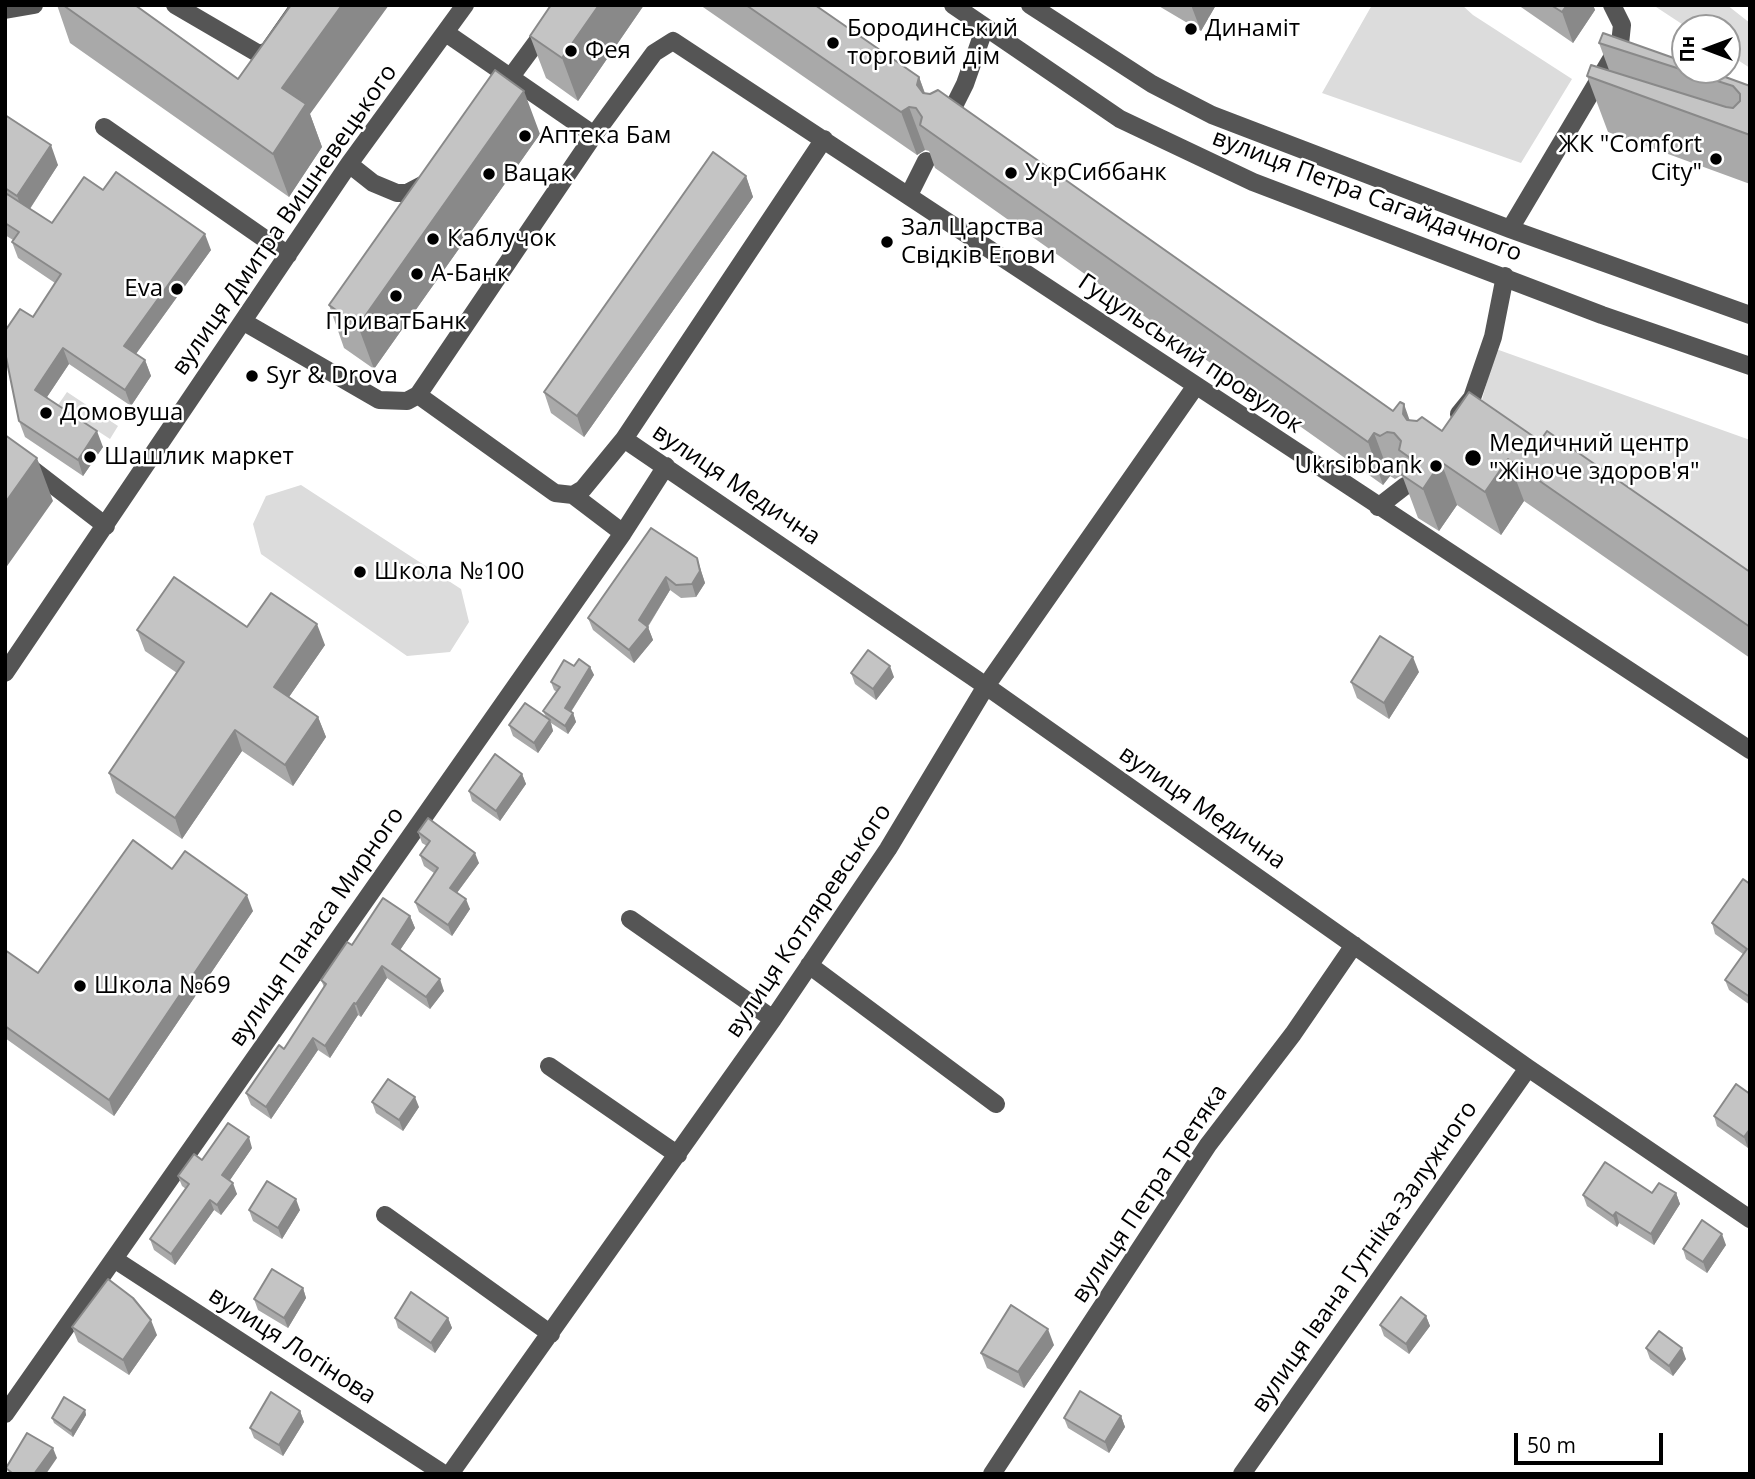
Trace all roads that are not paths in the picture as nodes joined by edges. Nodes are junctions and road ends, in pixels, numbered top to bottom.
1 (34, 5) edge
2 (175, 5) edge
3 (300, 5) edge
4 (465, 5) edge
5 (564, 5) edge
6 (953, 5) edge
7 (1030, 5) edge
8 (1612, 5) edge
9 (5, 10) edge
10 (985, 27) junction
11 (446, 33) junction
12 (510, 79) junction
13 (484, 111) edge
14 (944, 126) edge
15 (104, 127) dead end
16 (594, 135) junction
17 (824, 139) junction
18 (926, 162) edge
19 (349, 164) junction
20 (441, 165) edge
21 (909, 195) junction
22 (1510, 229) junction
23 (288, 255) junction
24 (1505, 276) junction
25 (1750, 315) edge
26 (244, 322) junction
27 (1750, 366) edge
28 (1195, 387) junction
29 (418, 395) junction
30 (1450, 426) edge
31 (624, 439) junction
32 (5, 449) edge
33 (666, 466) junction
34 (1405, 486) edge
35 (573, 495) junction
36 (1378, 507) junction
37 (106, 526) junction
38 (623, 533) junction
39 (5, 673) edge
40 (986, 685) junction
41 (1750, 750) edge
42 (630, 919) dead end
43 (1354, 945) junction
44 (809, 965) junction
45 (773, 1019) junction
46 (549, 1066) dead end
47 (1528, 1068) junction
48 (996, 1104) dead end
49 (678, 1155) junction
50 (385, 1215) dead end
51 (1750, 1219) edge
52 (114, 1259) junction
53 (551, 1334) junction
54 (5, 1414) edge
55 (456, 1471) edge
56 (992, 1474) edge
57 (1241, 1474) edge

1 - 9 street
2 - 3 street
4 - 11 street, вулиця Дмитра Вишневецького
5 - 12 street
6 - 10 street, вулиця Петра Сагайдачного
7 - 22 street, вулиця Петра Сагайдачного
8 - 22 street
10 - 14 street
10 - 24 street, вулиця Петра Сагайдачного
11 - 12 street
11 - 19 street, вулиця Дмитра Вишневецького
12 - 13 street
12 - 16 street
15 - 23 street
16 - 17 street, Гуцульський провулок
16 - 29 street
17 - 21 street, Гуцульський провулок
17 - 31 street
18 - 21 street
19 - 20 street
19 - 23 street, вулиця Дмитра Вишневецького
21 - 28 street, Гуцульський провулок
22 - 25 street, вулиця Петра Сагайдачного
23 - 26 street, вулиця Дмитра Вишневецького
24 - 27 street, вулиця Петра Сагайдачного
24 - 30 street
26 - 29 street
26 - 37 street, вулиця Дмитра Вишневецького
28 - 36 street, Гуцульський провулок
28 - 40 street, вулиця Котляревського
29 - 35 street
31 - 33 street, вулиця Медична
31 - 35 street
32 - 37 street
33 - 38 street, вулиця Панаса Мирного
33 - 40 street, вулиця Медична
34 - 36 street
35 - 38 street
36 - 41 street, Гуцульський провулок
37 - 39 street, вулиця Дмитра Вишневецького
38 - 52 street, вулиця Панаса Мирного
40 - 43 street, вулиця Медична
40 - 44 street, вулиця Котляревського
42 - 45 street
43 - 47 street, вулиця Медична
43 - 56 street, вулиця Петра Третяка
44 - 45 street, вулиця Котляревського
44 - 48 street
45 - 49 street, вулиця Котляревського
46 - 49 street
47 - 51 street, вулиця Медична
47 - 57 street, вулиця Івана Гутніка-Залужного
49 - 53 street, вулиця Котляревського
50 - 53 street
52 - 54 street, вулиця Панаса Мирного
52 - 55 street, вулиця Логінова
53 - 55 street, вулиця Котляревського

